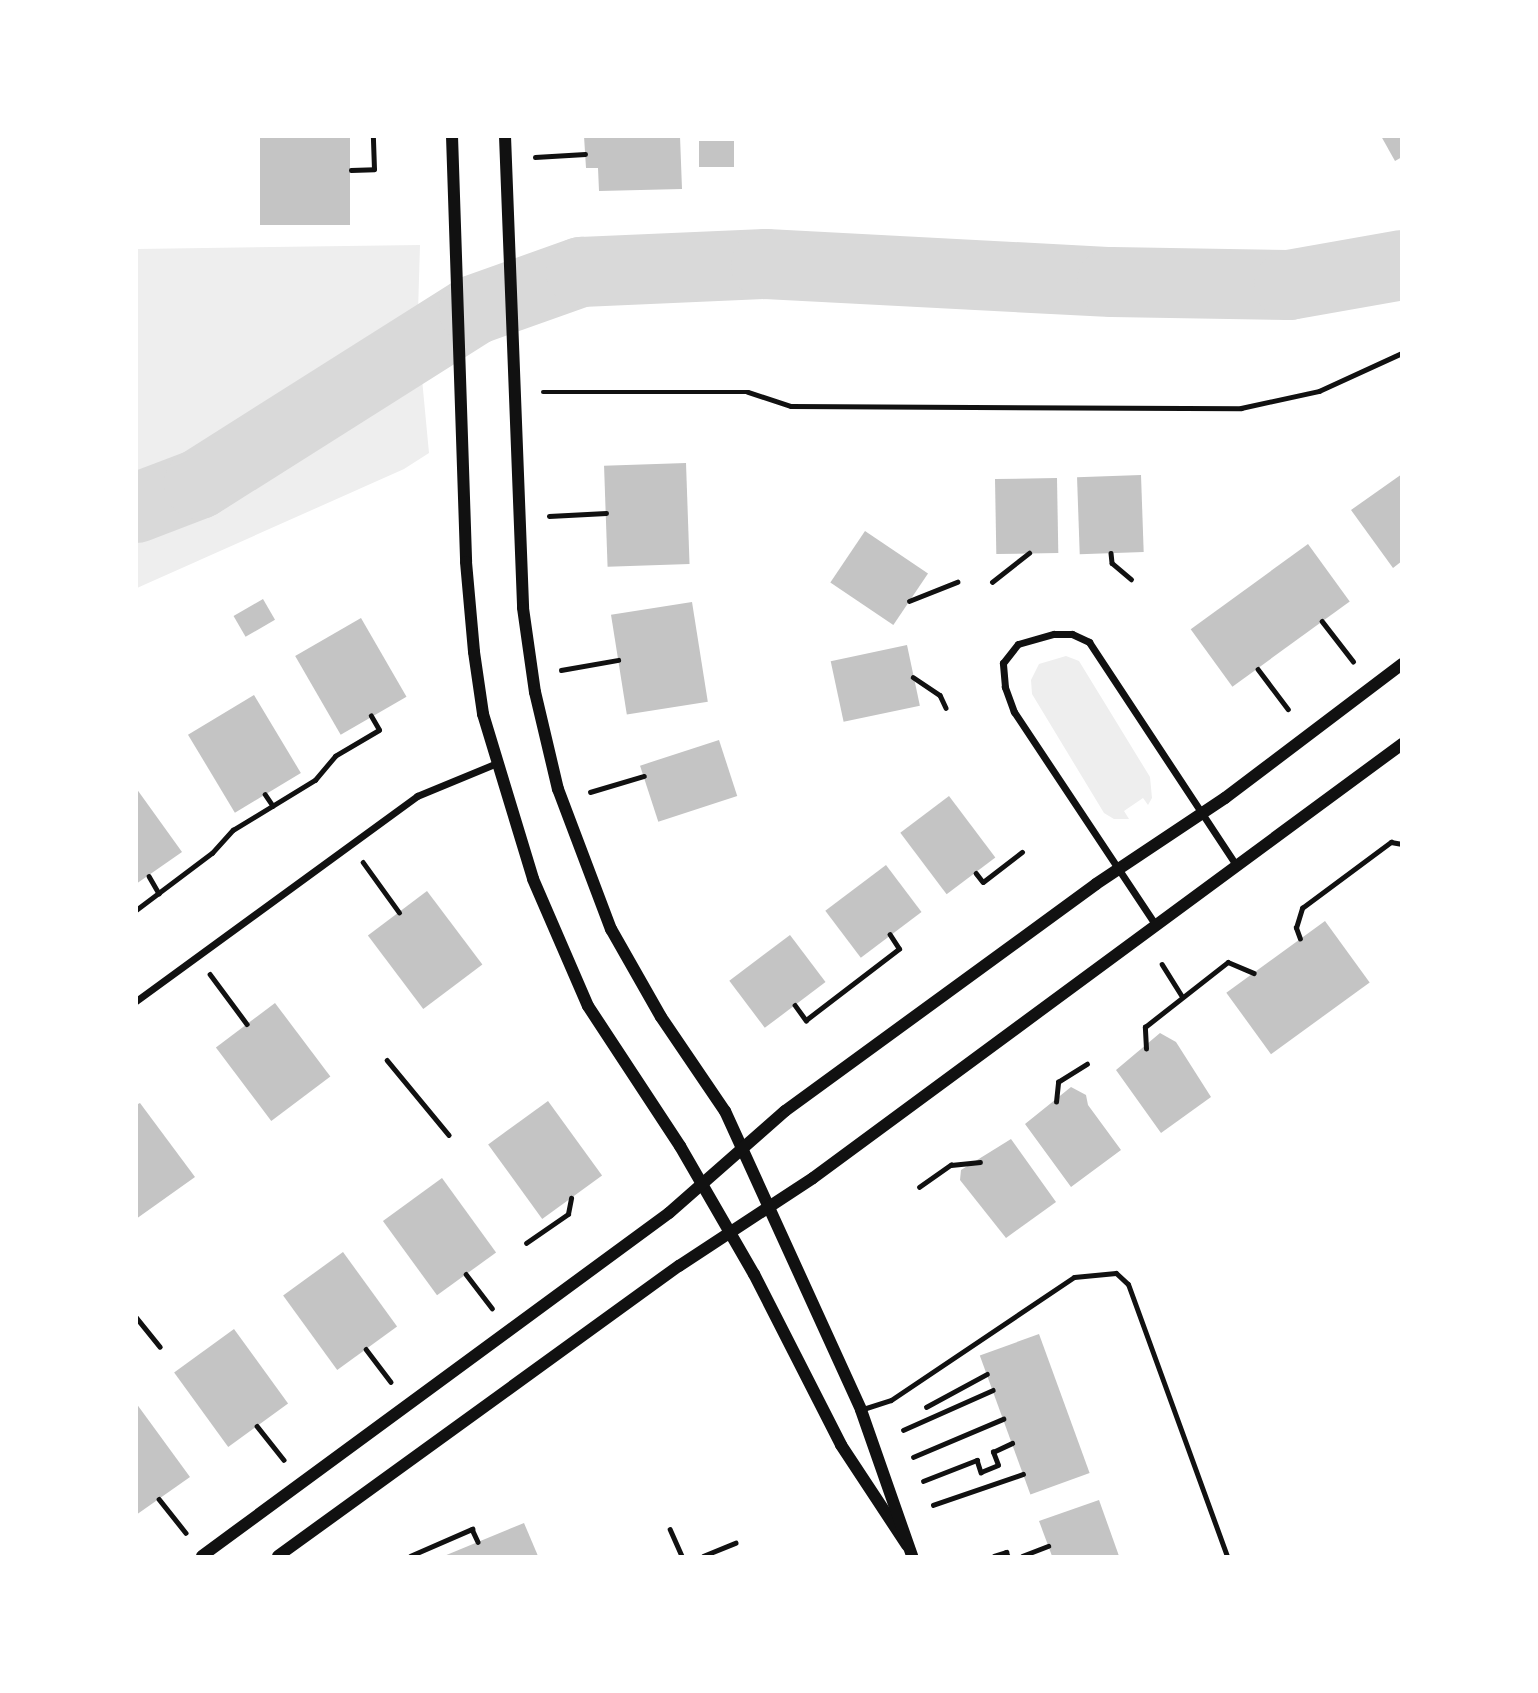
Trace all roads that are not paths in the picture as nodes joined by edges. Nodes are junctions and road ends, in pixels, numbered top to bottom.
1 (452, 136) edge
2 (505, 136) edge
3 (1402, 664) edge
4 (1402, 744) edge
5 (497, 763) junction
6 (1201, 814) junction
7 (1236, 865) junction
8 (1117, 869) junction
9 (1155, 924) junction
10 (136, 1001) edge
11 (742, 1148) junction
12 (701, 1184) junction
13 (768, 1208) junction
14 (730, 1233) junction
15 (861, 1410) junction
16 (910, 1551) edge
17 (202, 1556) edge
18 (278, 1556) edge
19 (1227, 1556) edge

1 - 5 street
2 - 11 street
3 - 6 street
4 - 7 street
5 - 10 street
5 - 12 street
6 - 7 street
6 - 8 street
6 - 8 street
7 - 9 street
8 - 9 street
8 - 11 street
9 - 13 street
11 - 12 street
11 - 13 street
12 - 14 street
12 - 17 street
13 - 14 street
13 - 15 street
14 - 16 street
14 - 18 street
15 - 16 street
15 - 19 lane

